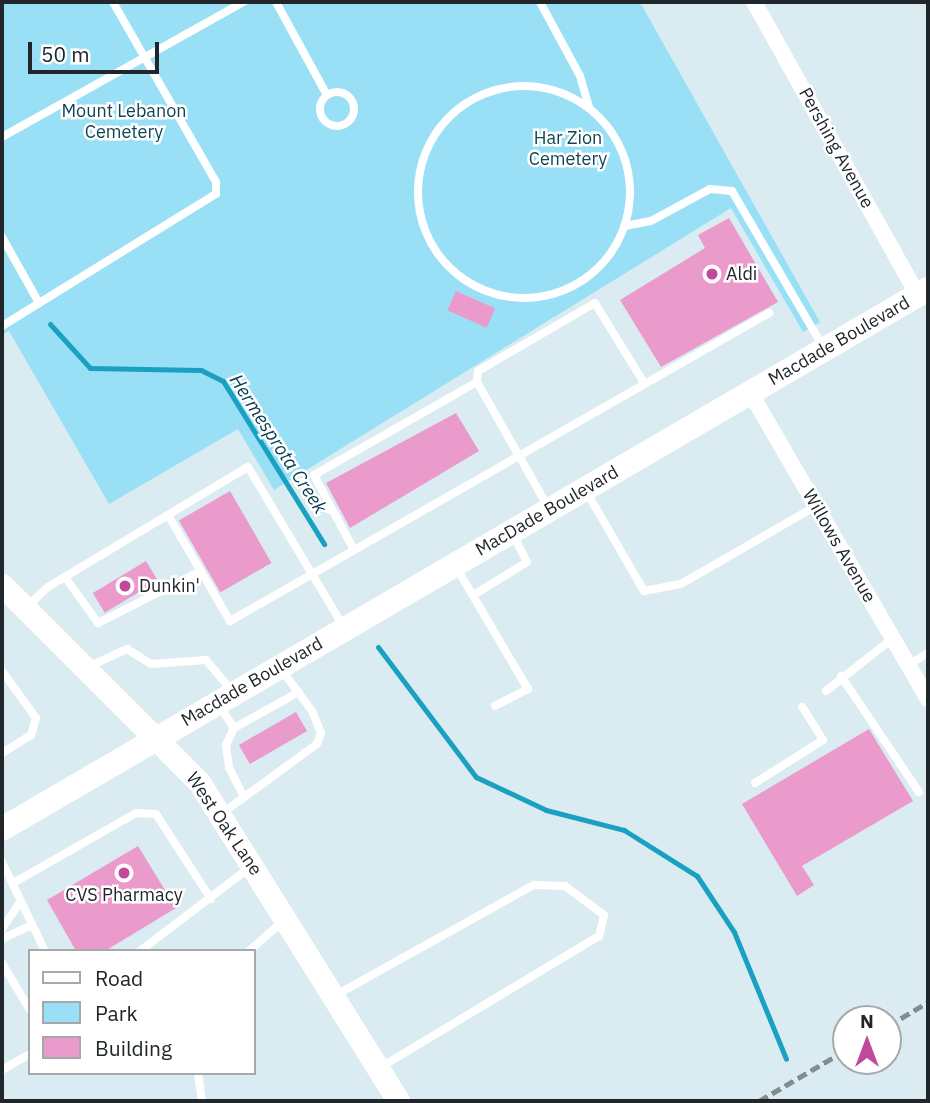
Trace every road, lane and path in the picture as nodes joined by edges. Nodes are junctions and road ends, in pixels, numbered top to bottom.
1 (113, 2) edge
2 (244, 2) edge
3 (276, 2) edge
4 (540, 2) edge
5 (754, 2) edge
6 (144, 57) junction
7 (327, 95) junction
8 (589, 108) junction
9 (2, 137) edge
10 (625, 226) junction
11 (2, 237) edge
12 (923, 292) edge
13 (39, 303) junction
14 (769, 313) dead end
15 (2, 326) edge
16 (824, 349) junction
17 (477, 382) junction
18 (644, 383) junction
19 (750, 392) junction
20 (518, 455) junction
21 (584, 489) junction
22 (816, 506) junction
23 (549, 509) junction
24 (168, 514) junction
25 (511, 531) junction
26 (354, 550) junction
27 (455, 564) junction
28 (201, 571) junction
29 (312, 574) junction
30 (65, 577) junction
31 (2, 585) edge
32 (475, 594) junction
33 (24, 610) junction
34 (344, 629) junction
35 (893, 638) junction
36 (928, 653) edge
37 (908, 664) junction
38 (279, 666) junction
39 (85, 668) junction
40 (2, 671) edge
41 (841, 676) junction
42 (826, 691) dead end
43 (299, 692) junction
44 (225, 697) junction
45 (928, 699) edge
46 (495, 706) dead end
47 (802, 706) dead end
48 (234, 728) junction
49 (159, 736) junction
50 (2, 752) edge
51 (755, 783) dead end
52 (919, 792) dead end
53 (243, 795) junction
54 (220, 814) junction
55 (2, 829) edge
56 (2, 862) edge
57 (252, 866) junction
58 (15, 882) junction
59 (211, 899) junction
60 (20, 902) junction
61 (285, 919) junction
62 (28, 927) junction
63 (2, 929) edge
64 (2, 939) edge
65 (44, 949) edge
66 (143, 949) edge
67 (251, 949) edge
68 (2, 963) edge
69 (333, 996) junction
70 (28, 1007) edge
71 (28, 1055) edge
72 (377, 1068) junction
73 (2, 1070) edge
74 (198, 1075) edge
75 (202, 1101) edge
76 (398, 1101) edge

1 - 6 lane
2 - 6 lane
3 - 7 lane
4 - 8 lane
5 - 12 street, Pershing Avenue
6 - 9 lane
6 - 13 lane
7 - 7 lane
8 - 10 lane
8 - 10 lane
10 - 16 lane
11 - 13 lane
12 - 16 main road, Macdade Boulevard
13 - 15 lane
14 - 18 lane
16 - 19 main road, Macdade Boulevard
17 - 18 lane
17 - 20 lane
17 - 26 lane
18 - 20 lane
19 - 21 main road, MacDade Boulevard
19 - 22 street, Willows Avenue
20 - 23 lane
20 - 26 lane
21 - 22 lane
21 - 23 main road, MacDade Boulevard
22 - 35 street, Willows Avenue
23 - 25 main road, MacDade Boulevard
24 - 28 lane
24 - 29 lane
24 - 30 lane
25 - 27 main road, MacDade Boulevard
25 - 32 lane
26 - 29 lane
27 - 32 lane
27 - 34 main road, MacDade Boulevard
28 - 29 lane
28 - 30 lane
29 - 34 lane
30 - 33 lane
31 - 33 main road, West Oak Lane
32 - 46 lane
33 - 39 main road, West Oak Lane
34 - 38 main road, Macdade Boulevard
35 - 37 street, Willows Avenue
35 - 41 lane
36 - 37 lane
37 - 45 street, Willows Avenue
38 - 43 lane
38 - 44 main road, Macdade Boulevard
39 - 44 lane
39 - 49 main road, West Oak Lane
40 - 50 lane
41 - 42 lane
41 - 52 lane
43 - 48 lane
43 - 53 lane
44 - 48 lane
44 - 49 main road, Macdade Boulevard
47 - 51 lane
48 - 53 lane
49 - 54 main road, West Oak Lane
49 - 55 main road, Macdade Boulevard
53 - 54 lane
54 - 57 main road, West Oak Lane
56 - 58 lane
57 - 59 lane
57 - 61 main road, West Oak Lane
58 - 59 lane
58 - 60 lane
59 - 66 lane
60 - 62 lane
60 - 63 lane
61 - 67 lane
61 - 69 main road, West Oak Lane
62 - 64 lane
62 - 65 lane
68 - 70 lane
69 - 72 main road, West Oak Lane
69 - 72 lane
71 - 73 lane
72 - 76 main road, West Oak Lane
74 - 75 lane

